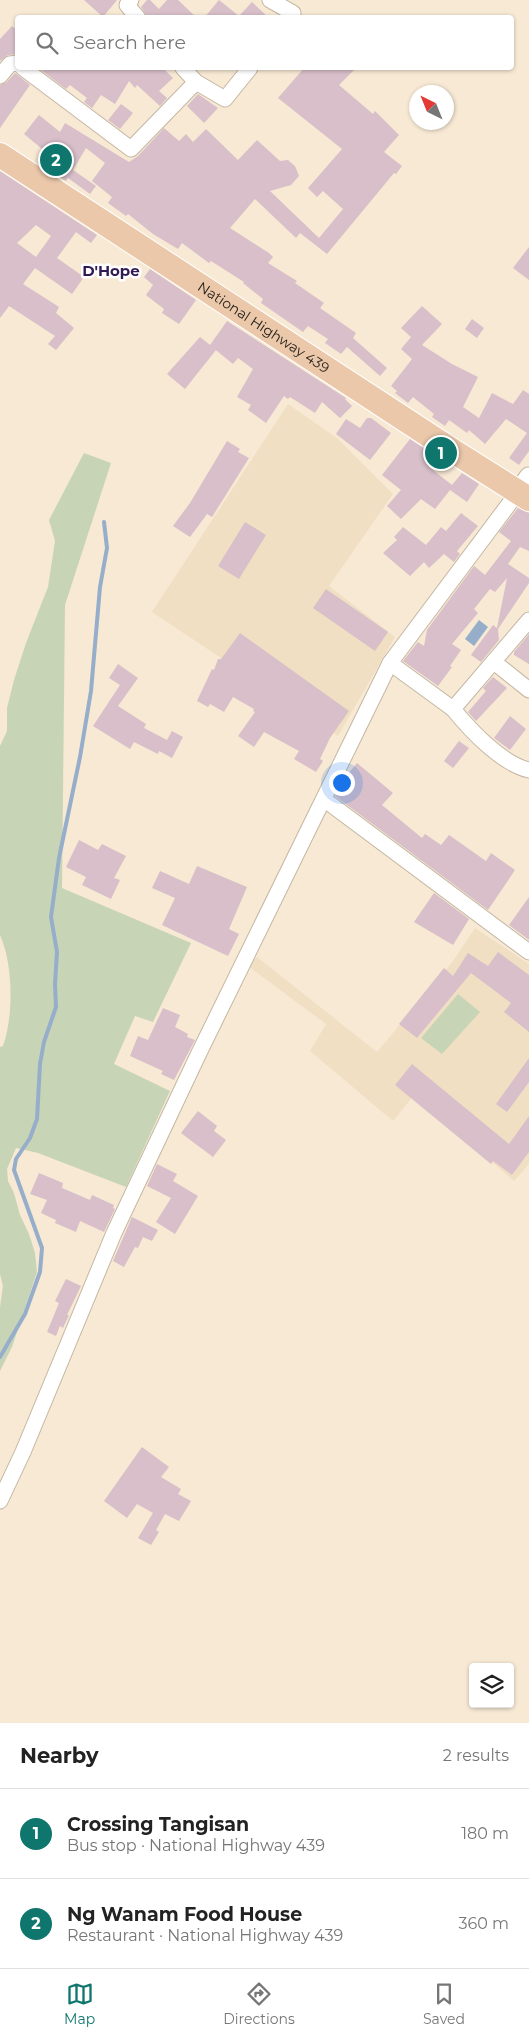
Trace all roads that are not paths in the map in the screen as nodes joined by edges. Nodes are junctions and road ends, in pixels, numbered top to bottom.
1 (131, 0) edge
2 (270, 0) edge
3 (135, 15) edge
4 (292, 15) edge
5 (15, 64) edge
6 (26, 70) edge
7 (185, 70) edge
8 (248, 70) edge
9 (0, 76) edge
10 (196, 82) junction
11 (0, 155) edge
12 (525, 490) edge
13 (529, 620) edge
14 (494, 662) junction
15 (390, 663) junction
16 (529, 690) edge
17 (452, 709) junction
18 (529, 770) edge
19 (325, 800) junction
20 (529, 952) edge
21 (0, 1501) edge

1 - 3 street
2 - 4 street
5 - 9 street
6 - 10 street
7 - 10 street
8 - 10 street
11 - 12 main road, National Highway 439
12 - 15 street
13 - 14 street
14 - 16 street
14 - 17 street
15 - 17 street
15 - 19 street
17 - 18 street
19 - 20 street
19 - 21 street

